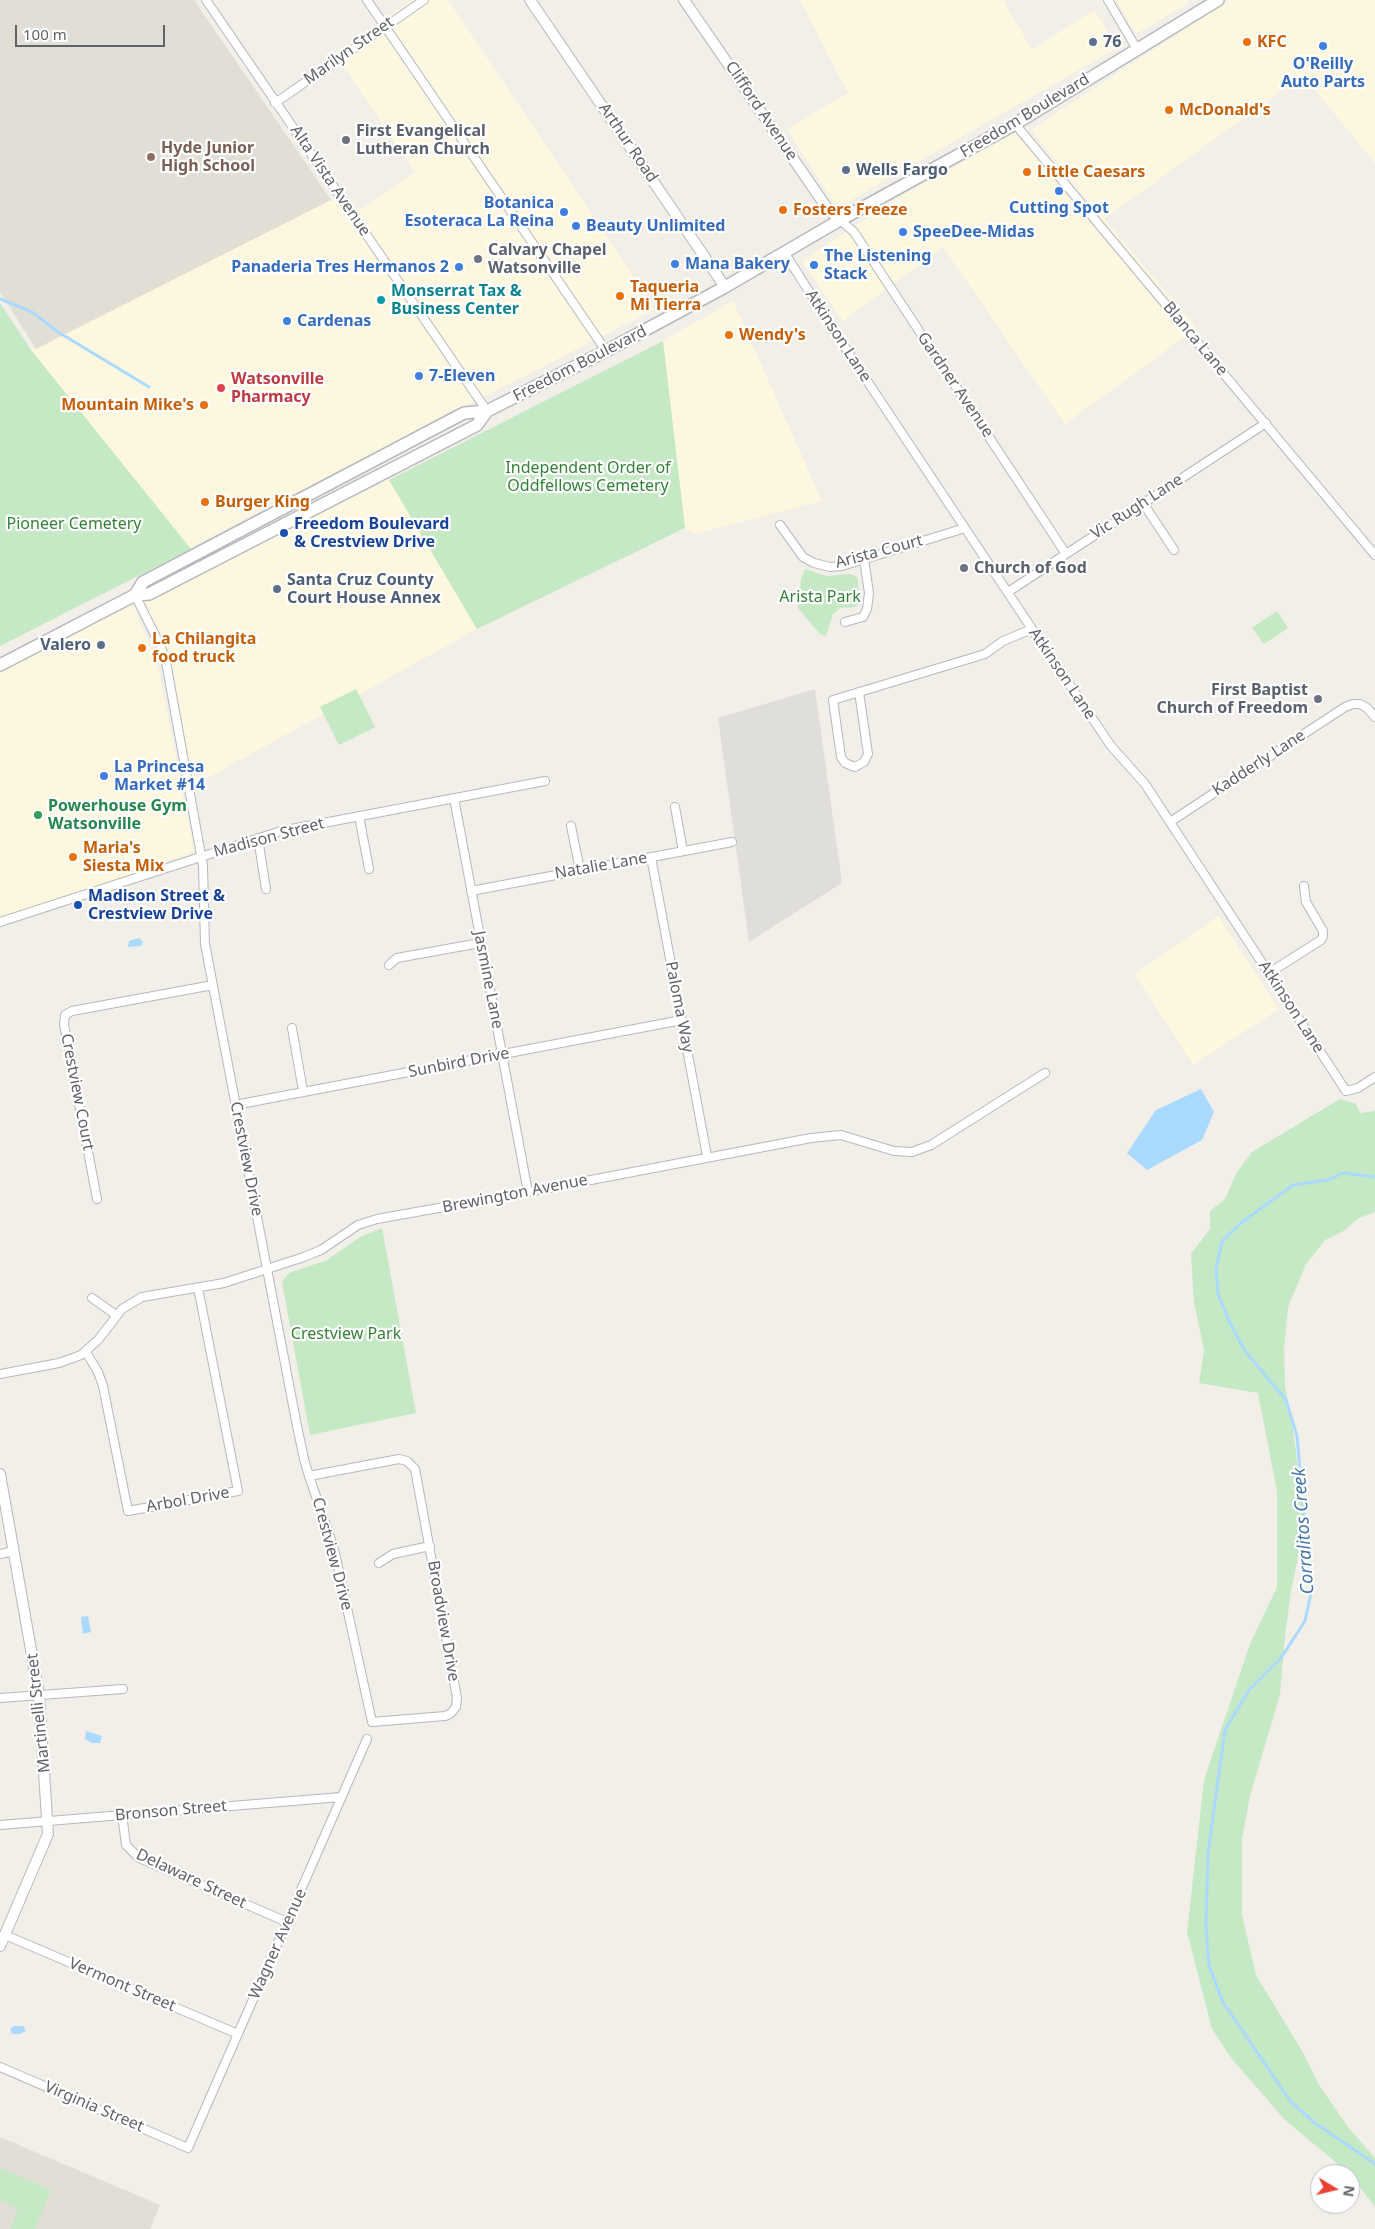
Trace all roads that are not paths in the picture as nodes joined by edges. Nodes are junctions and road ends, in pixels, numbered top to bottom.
1 (206, 0) edge
2 (367, 0) edge
3 (424, 0) edge
4 (530, 0) edge
5 (684, 0) edge
6 (1108, 0) edge
7 (1218, 0) edge
8 (385, 26) junction
9 (1138, 51) junction
10 (275, 103) junction
11 (1015, 124) junction
12 (840, 220) junction
13 (784, 252) junction
14 (725, 287) junction
15 (606, 351) junction
16 (486, 412) junction
17 (1266, 423) junction
18 (1142, 504) junction
19 (780, 525) dead end
20 (965, 528) junction
21 (1174, 550) dead end
22 (1066, 554) junction
23 (1375, 555) edge
24 (864, 559) junction
25 (1008, 592) junction
26 (135, 594) junction
27 (846, 622) dead end
28 (1032, 628) junction
29 (0, 664) edge
30 (859, 692) junction
31 (1374, 716) edge
32 (545, 781) dead end
33 (454, 798) junction
34 (675, 807) dead end
35 (359, 816) junction
36 (1170, 822) junction
37 (571, 826) dead end
38 (258, 838) junction
39 (732, 842) dead end
40 (683, 851) junction
41 (202, 855) junction
42 (651, 857) junction
43 (369, 870) dead end
44 (580, 870) junction
45 (1304, 886) dead end
46 (266, 889) dead end
47 (471, 891) junction
48 (0, 922) edge
49 (480, 943) junction
50 (389, 965) dead end
51 (1269, 974) junction
52 (213, 985) junction
53 (682, 1020) junction
54 (292, 1028) dead end
55 (502, 1054) junction
56 (1045, 1073) dead end
57 (1375, 1077) edge
58 (303, 1091) junction
59 (235, 1105) junction
60 (707, 1156) junction
61 (528, 1192) junction
62 (97, 1199) dead end
63 (267, 1270) junction
64 (198, 1288) junction
65 (92, 1298) dead end
66 (116, 1316) junction
67 (86, 1352) junction
68 (0, 1374) edge
69 (0, 1474) edge
70 (310, 1476) junction
71 (430, 1546) junction
72 (14, 1552) junction
73 (0, 1554) edge
74 (379, 1563) dead end
75 (123, 1689) dead end
76 (39, 1695) junction
77 (0, 1698) edge
78 (372, 1722) joint
79 (367, 1739) dead end
80 (342, 1797) junction
81 (122, 1814) junction
82 (48, 1821) junction
83 (0, 1825) edge
84 (287, 1922) junction
85 (5, 1935) junction
86 (0, 1946) edge
87 (238, 2034) junction
88 (0, 2067) edge
89 (188, 2148) joint

1 - 10 street, Alta Vista Avenue
2 - 8 street
3 - 8 street, Marilyn Street
4 - 14 street, Arthur Road
5 - 12 street, Clifford Avenue
6 - 9 street
7 - 9 main road, Freedom Boulevard
8 - 10 street, Marilyn Street
8 - 15 street
9 - 11 main road, Freedom Boulevard
10 - 16 street, Alta Vista Avenue
11 - 12 main road, Freedom Boulevard
11 - 17 street, Blanca Lane
12 - 13 main road, Freedom Boulevard
12 - 22 street, Gardner Avenue
13 - 14 main road, Freedom Boulevard
13 - 20 street, Atkinson Lane
14 - 15 main road, Freedom Boulevard
15 - 16 main road, Freedom Boulevard
16 - 26 main road, Freedom Boulevard
16 - 26 main road, Freedom Boulevard
17 - 18 street, Vic Rugh Lane
17 - 23 street, Blanca Lane
18 - 21 street
18 - 22 street, Vic Rugh Lane
19 - 24 street, Arista Court
20 - 24 street, Arista Court
20 - 25 street, Atkinson Lane
22 - 25 street, Vic Rugh Lane
24 - 27 street
25 - 28 street, Atkinson Lane
26 - 29 main road, Freedom Boulevard
26 - 41 street, Crestview Drive
28 - 30 street
28 - 36 street, Atkinson Lane
30 - 30 street
31 - 36 street, Kadderly Lane
32 - 33 street, Madison Street
33 - 35 street, Madison Street
33 - 47 street, Jasmine Lane
34 - 40 street
35 - 38 street, Madison Street
35 - 43 street
36 - 51 street, Atkinson Lane
37 - 44 street
38 - 41 street, Madison Street
38 - 46 street
39 - 40 street, Natalie Lane
40 - 42 street, Natalie Lane
41 - 48 street, Madison Street
41 - 52 street, Crestview Drive
42 - 44 street, Natalie Lane
42 - 53 street, Paloma Way
44 - 47 street, Natalie Lane
45 - 51 street
47 - 49 street, Jasmine Lane
49 - 50 street
49 - 55 street, Jasmine Lane
51 - 57 street, Atkinson Lane
52 - 59 street, Crestview Drive
52 - 62 street, Crestview Court
53 - 55 street, Sunbird Drive
53 - 60 street, Paloma Way
54 - 58 street
55 - 58 street, Sunbird Drive
55 - 61 street, Jasmine Lane
56 - 60 street, Brewington Avenue
58 - 59 street, Sunbird Drive
59 - 63 street, Crestview Drive
60 - 61 street, Brewington Avenue
61 - 63 street, Brewington Avenue
63 - 64 street, Brewington Avenue
63 - 70 street, Crestview Drive
64 - 66 street, Brewington Avenue
64 - 67 street, Arbol Drive
65 - 66 street
66 - 67 street, Brewington Avenue
67 - 68 street, Brewington Avenue
69 - 72 street, Martinelli Street
70 - 71 street, Broadview Drive
70 - 78 street, Crestview Drive
71 - 74 street
71 - 78 street, Broadview Drive
72 - 73 street
72 - 76 street, Martinelli Street
75 - 76 street
76 - 77 street
76 - 82 street, Martinelli Street
79 - 80 street, Wagner Avenue
80 - 81 street, Bronson Street
80 - 84 street, Wagner Avenue
81 - 82 street, Bronson Street
81 - 84 street, Delaware Street
82 - 83 street, Bronson Street
82 - 85 street, Martinelli Street
84 - 87 street, Wagner Avenue
85 - 86 street, Martinelli Street
85 - 87 street, Vermont Street
87 - 89 street, Wagner Avenue
88 - 89 street, Virginia Street

